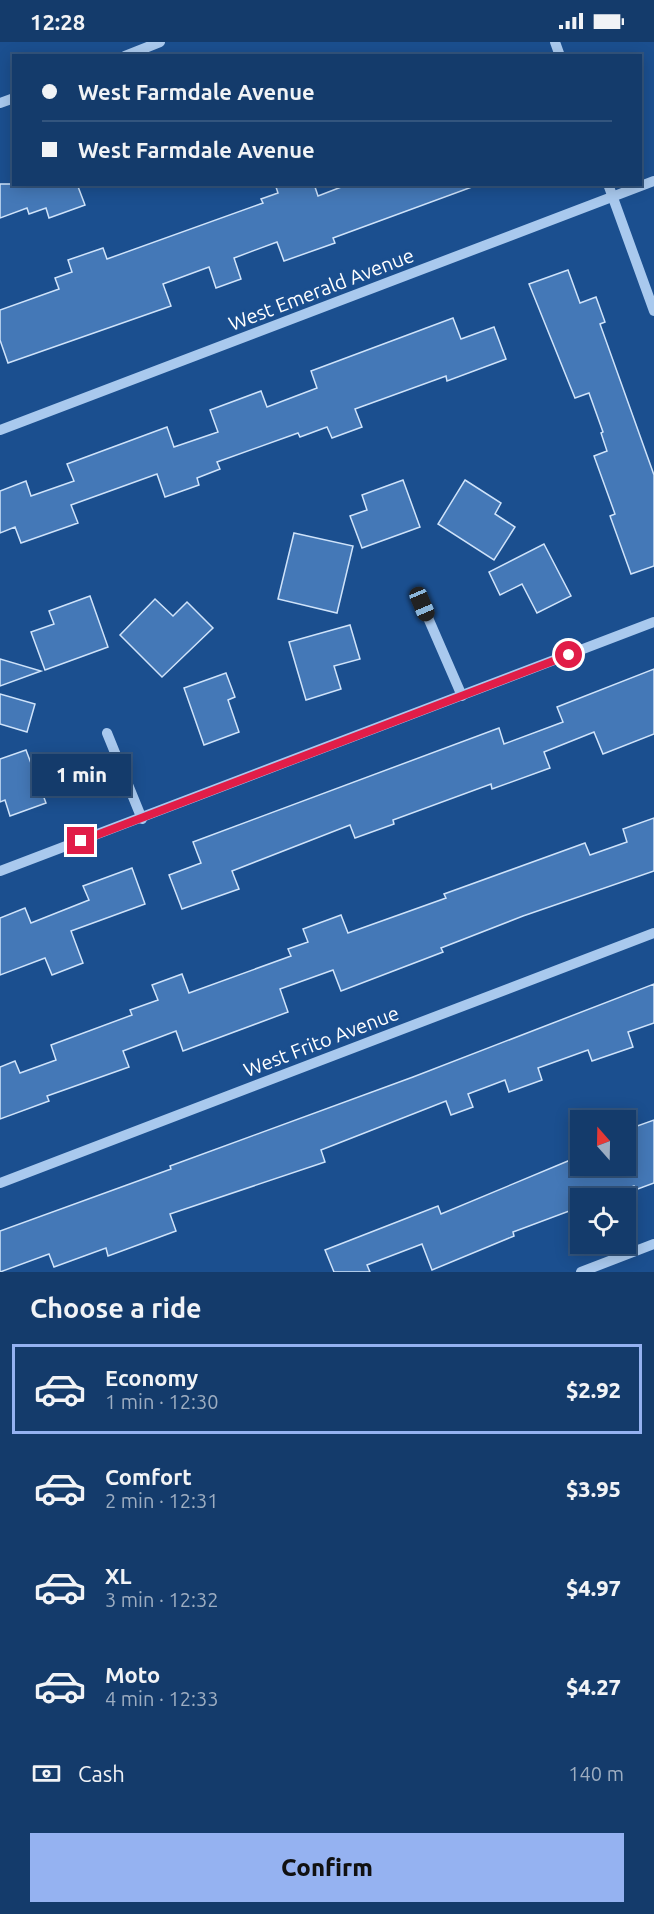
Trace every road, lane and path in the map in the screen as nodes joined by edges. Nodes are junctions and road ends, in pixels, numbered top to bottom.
1 (160, 42) edge
2 (129, 54) edge
3 (609, 186) edge
4 (641, 186) edge
5 (613, 197) junction
6 (654, 312) edge
7 (0, 430) edge
8 (422, 604) dead end
9 (654, 622) edge
10 (462, 696) junction
11 (107, 733) dead end
12 (142, 819) junction
13 (0, 871) edge
14 (654, 933) edge
15 (0, 1183) edge
16 (654, 1244) edge
17 (580, 1272) edge

1 - 2 street
3 - 5 street
4 - 5 street, West Emerald Avenue
5 - 6 street
5 - 7 street, West Emerald Avenue
8 - 10 street
9 - 10 street
10 - 12 street
11 - 12 street
12 - 13 street
14 - 15 street, West Frito Avenue
16 - 17 street

